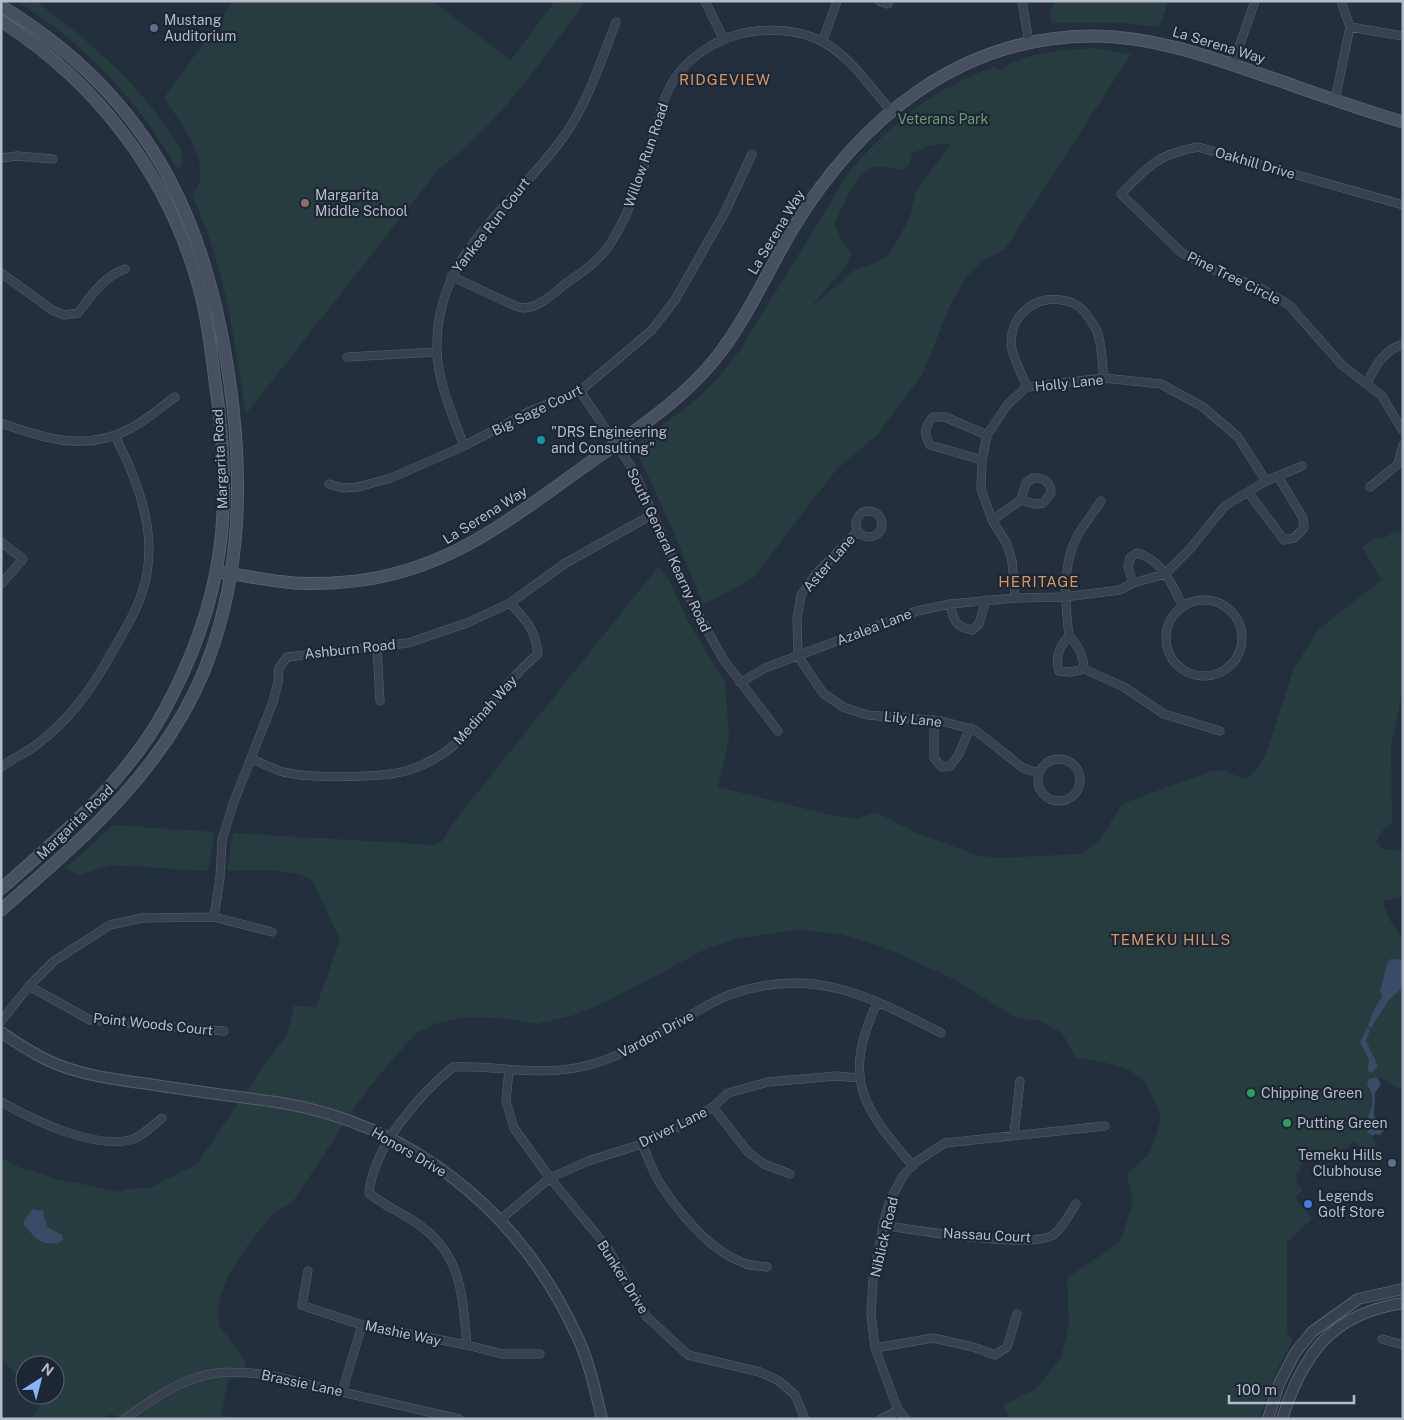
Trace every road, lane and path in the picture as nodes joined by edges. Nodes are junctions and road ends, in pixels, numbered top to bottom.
1 (705, 1) edge
2 (837, 1) edge
3 (879, 1) edge
4 (1022, 1) edge
5 (1255, 1) edge
6 (1341, 1) edge
7 (888, 4) dead end
8 (1, 6) edge
9 (1, 21) edge
10 (616, 22) dead end
11 (1350, 26) junction
12 (1403, 36) edge
13 (723, 38) junction
14 (823, 40) junction
15 (1029, 42) junction
16 (1233, 64) junction
17 (1336, 100) junction
18 (890, 110) junction
19 (1403, 122) edge
20 (752, 154) dead end
21 (1, 158) edge
22 (53, 159) dead end
23 (1121, 194) joint
24 (1403, 206) edge
25 (125, 269) dead end
26 (1, 273) edge
27 (451, 276) junction
28 (1403, 344) edge
29 (437, 352) junction
30 (347, 357) dead end
31 (1104, 378) junction
32 (1367, 384) junction
33 (1027, 387) junction
34 (580, 391) junction
35 (176, 397) dead end
36 (1, 423) edge
37 (1403, 431) edge
38 (986, 435) junction
39 (115, 436) junction
40 (616, 444) junction
41 (1403, 445) edge
42 (464, 446) junction
43 (982, 460) junction
44 (1302, 466) dead end
45 (1278, 476) junction
46 (1266, 481) junction
47 (329, 484) dead end
48 (1370, 487) dead end
49 (1248, 492) junction
50 (1021, 500) dead end
51 (1101, 501) dead end
52 (653, 514) junction
53 (992, 520) junction
54 (858, 531) dead end
55 (1, 542) edge
56 (218, 572) junction
57 (232, 574) junction
58 (1165, 574) junction
59 (1133, 583) junction
60 (1, 584) edge
61 (1064, 597) junction
62 (1015, 598) junction
63 (986, 600) junction
64 (510, 603) junction
65 (950, 604) junction
66 (1183, 606) junction
67 (1069, 636) junction
68 (377, 648) junction
69 (798, 656) junction
70 (1084, 668) junction
71 (740, 683) junction
72 (380, 701) dead end
73 (934, 720) junction
74 (970, 728) junction
75 (778, 731) dead end
76 (1220, 731) dead end
77 (252, 759) junction
78 (1, 767) edge
79 (1038, 773) junction
80 (1, 889) edge
81 (1, 910) edge
82 (214, 917) junction
83 (272, 932) dead end
84 (29, 986) junction
85 (877, 1003) junction
86 (1, 1021) edge
87 (224, 1031) dead end
88 (1, 1032) edge
89 (942, 1033) dead end
90 (509, 1070) junction
91 (859, 1078) junction
92 (1020, 1081) dead end
93 (1, 1102) edge
94 (713, 1107) junction
95 (162, 1118) dead end
96 (1105, 1126) dead end
97 (1014, 1134) junction
98 (391, 1139) junction
99 (642, 1144) junction
100 (912, 1166) junction
101 (790, 1174) dead end
102 (550, 1178) junction
103 (1076, 1204) dead end
104 (501, 1219) junction
105 (884, 1225) junction
106 (767, 1267) dead end
107 (308, 1271) dead end
108 (1403, 1289) edge
109 (1403, 1303) edge
110 (1018, 1314) dead end
111 (362, 1325) junction
112 (1382, 1338) dead end
113 (467, 1345) junction
114 (1403, 1345) edge
115 (875, 1348) junction
116 (540, 1354) dead end
117 (342, 1392) junction
118 (898, 1410) junction
119 (124, 1419) edge
120 (459, 1419) edge
121 (602, 1419) edge
122 (806, 1419) edge
123 (881, 1419) edge
124 (906, 1419) edge
125 (1268, 1419) edge
126 (1282, 1419) edge

1 - 13 street
2 - 14 street
3 - 7 street
4 - 15 street
5 - 16 street
6 - 11 street
8 - 57 main road, Margarita Road
9 - 56 main road, Margarita Road
10 - 27 street, Yankee Run Court
11 - 12 street
11 - 17 street
13 - 14 street, Willow Run Road
13 - 27 street, Willow Run Road
14 - 18 street, Willow Run Road
15 - 16 main road, La Serena Way
15 - 18 main road, La Serena Way
16 - 17 main road, La Serena Way
17 - 19 main road, La Serena Way
18 - 40 main road, La Serena Way
20 - 34 street, Big Sage Court
21 - 22 street
23 - 24 street, Oakhill Drive
23 - 32 street, Pine Tree Circle
25 - 26 street
27 - 29 street, Yankee Run Court
28 - 32 street
29 - 30 street
29 - 42 street, Yankee Run Court
31 - 33 street, Holly Lane
31 - 33 street
31 - 46 street, Holly Lane
32 - 37 street, Pine Tree Circle
33 - 38 street, Holly Lane
34 - 40 street, South General Kearny Road
34 - 42 street, Big Sage Court
35 - 39 street
36 - 39 street
38 - 43 street, Holly Lane
38 - 43 street
39 - 78 street
40 - 52 street, South General Kearny Road
40 - 57 main road, La Serena Way
41 - 48 street
42 - 47 street, Big Sage Court
43 - 53 street, Holly Lane
44 - 45 street
45 - 46 street
45 - 49 street
46 - 49 street
49 - 58 street
50 - 53 street
51 - 61 street
52 - 64 street, Ashburn Road
52 - 71 street, South General Kearny Road
53 - 62 street, Holly Lane
54 - 69 street, Aster Lane
55 - 60 street
56 - 57 main road, La Serena Way
56 - 80 main road, Margarita Road
57 - 81 main road, Margarita Road
58 - 59 street
58 - 59 street
58 - 66 street
59 - 61 street
61 - 62 street
61 - 67 street
62 - 63 street, Azalea Lane
63 - 65 street, Azalea Lane
63 - 65 street
64 - 68 street, Ashburn Road
64 - 77 street, Medinah Way
65 - 69 street, Azalea Lane
66 - 66 street
67 - 70 street
67 - 70 street
68 - 72 street
68 - 77 street, Ashburn Road
69 - 71 street, Azalea Lane
69 - 73 street, Lily Lane
70 - 76 street
71 - 75 street, South General Kearny Road
73 - 74 street, Lily Lane
73 - 74 street
74 - 79 street, Lily Lane
77 - 82 street, Ashburn Road
79 - 79 street
82 - 83 street
82 - 84 street
84 - 86 street
84 - 87 street, Point Woods Court
85 - 89 street, Vardon Drive
85 - 90 street, Vardon Drive
85 - 91 street
88 - 98 street, Honors Drive
90 - 98 street, Vardon Drive
90 - 102 street, Bunker Drive
91 - 94 street, Driver Lane
91 - 100 street
92 - 97 street
93 - 95 street
94 - 99 street, Driver Lane
94 - 101 street
96 - 97 street, Niblick Road
97 - 100 street, Niblick Road
98 - 104 street, Honors Drive
98 - 113 street, Vardon Drive
99 - 102 street, Driver Lane
99 - 106 street
100 - 105 street, Niblick Road
102 - 104 street, Driver Lane
102 - 122 street, Bunker Drive
103 - 105 street, Nassau Court
104 - 121 street, Honors Drive
105 - 115 street, Niblick Road
107 - 111 street, Mashie Way
108 - 125 street
109 - 126 street
110 - 115 street
111 - 113 street, Mashie Way
111 - 117 street
112 - 114 street
113 - 116 street, Mashie Way
115 - 118 street, Niblick Road
117 - 119 street, Brassie Lane
117 - 120 street, Brassie Lane
118 - 123 street
118 - 124 street, Niblick Road

